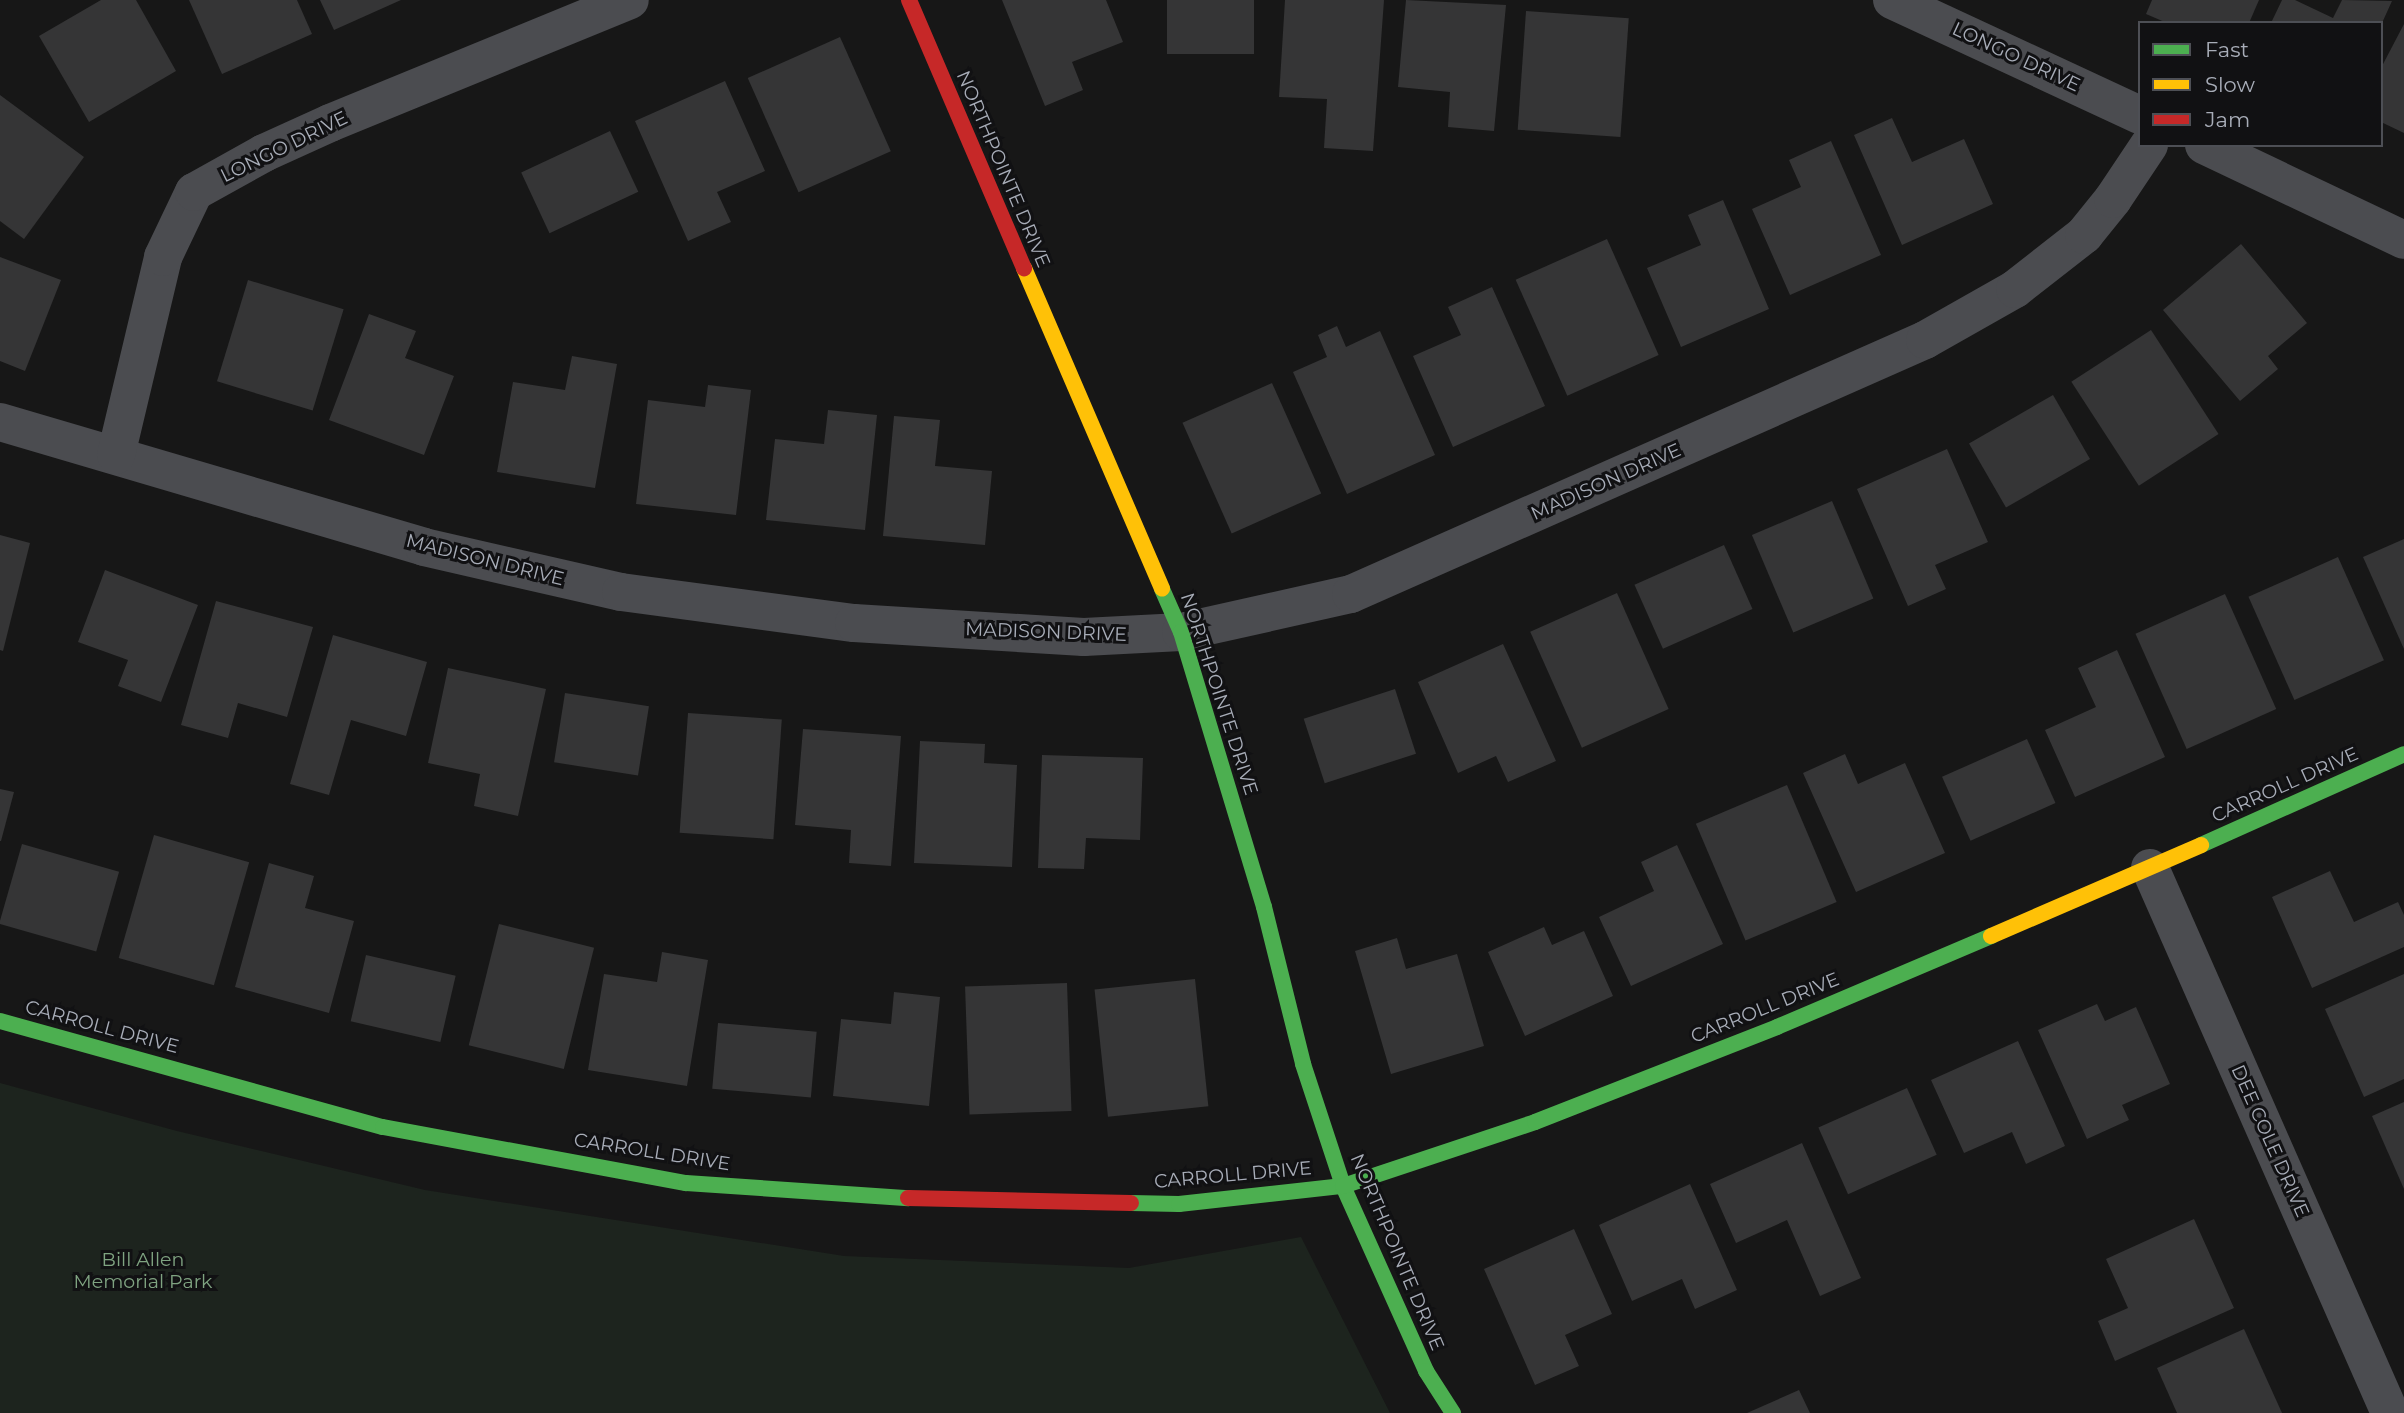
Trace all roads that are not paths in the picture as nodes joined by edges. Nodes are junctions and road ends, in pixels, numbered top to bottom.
1 (630, 0) edge
2 (909, 0) edge
3 (1892, 0) edge
4 (2138, 114) edge
5 (2148, 147) edge
6 (2208, 147) edge
7 (2404, 240) edge
8 (0, 422) edge
9 (116, 455) junction
10 (1181, 632) junction
11 (2404, 754) edge
12 (2150, 868) junction
13 (0, 1021) edge
14 (1343, 1186) junction
15 (1453, 1413) edge
16 (2390, 1413) edge

1 - 9 street, LONGO DRIVE
2 - 10 street, NORTHPOINTE DRIVE
3 - 4 street, LONGO DRIVE
5 - 10 street, MADISON DRIVE
6 - 7 street
8 - 9 street, MADISON DRIVE
9 - 10 street, MADISON DRIVE
10 - 14 street, NORTHPOINTE DRIVE
11 - 12 street, CARROLL DRIVE
12 - 14 street, CARROLL DRIVE
12 - 16 street, DEE COLE DRIVE
13 - 14 street, CARROLL DRIVE
14 - 15 street, NORTHPOINTE DRIVE

